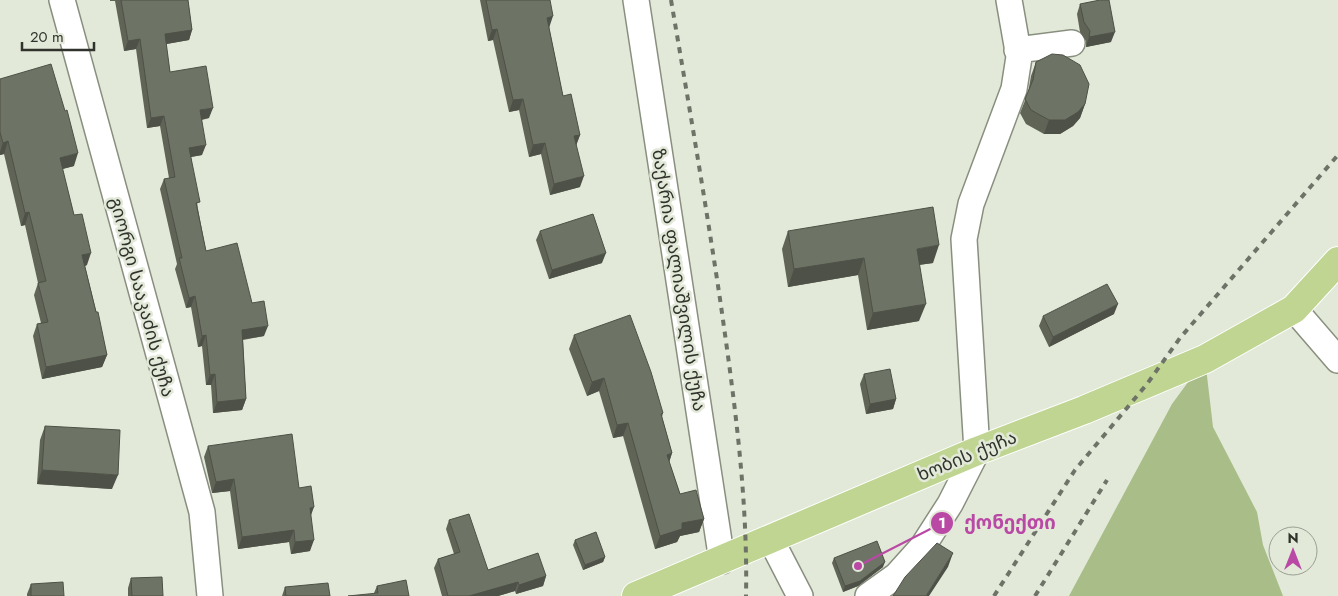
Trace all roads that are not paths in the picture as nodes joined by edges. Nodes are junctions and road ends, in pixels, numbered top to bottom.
1 (62, 0) edge
2 (636, 0) edge
3 (1009, 0) edge
4 (1072, 43) dead end
5 (1017, 50) junction
6 (1338, 261) edge
7 (1294, 309) junction
8 (1335, 350) edge
9 (977, 450) junction
10 (771, 540) junction
11 (722, 561) junction
12 (210, 596) edge
13 (636, 596) edge
14 (800, 596) edge
15 (868, 596) edge

1 - 12 street, გიორგი სააკაძის ქუჩა
2 - 11 street, ზაქარია ფალიაშვილის ქუჩა
3 - 5 street
4 - 5 street
5 - 9 street
6 - 7 main road, ხობის ქუჩა
7 - 8 street
7 - 9 main road, ხობის ქუჩა
9 - 10 main road, ხობის ქუჩა
9 - 15 street
10 - 11 main road, ხობის ქუჩა
10 - 14 street
11 - 13 main road, ხობის ქუჩა

